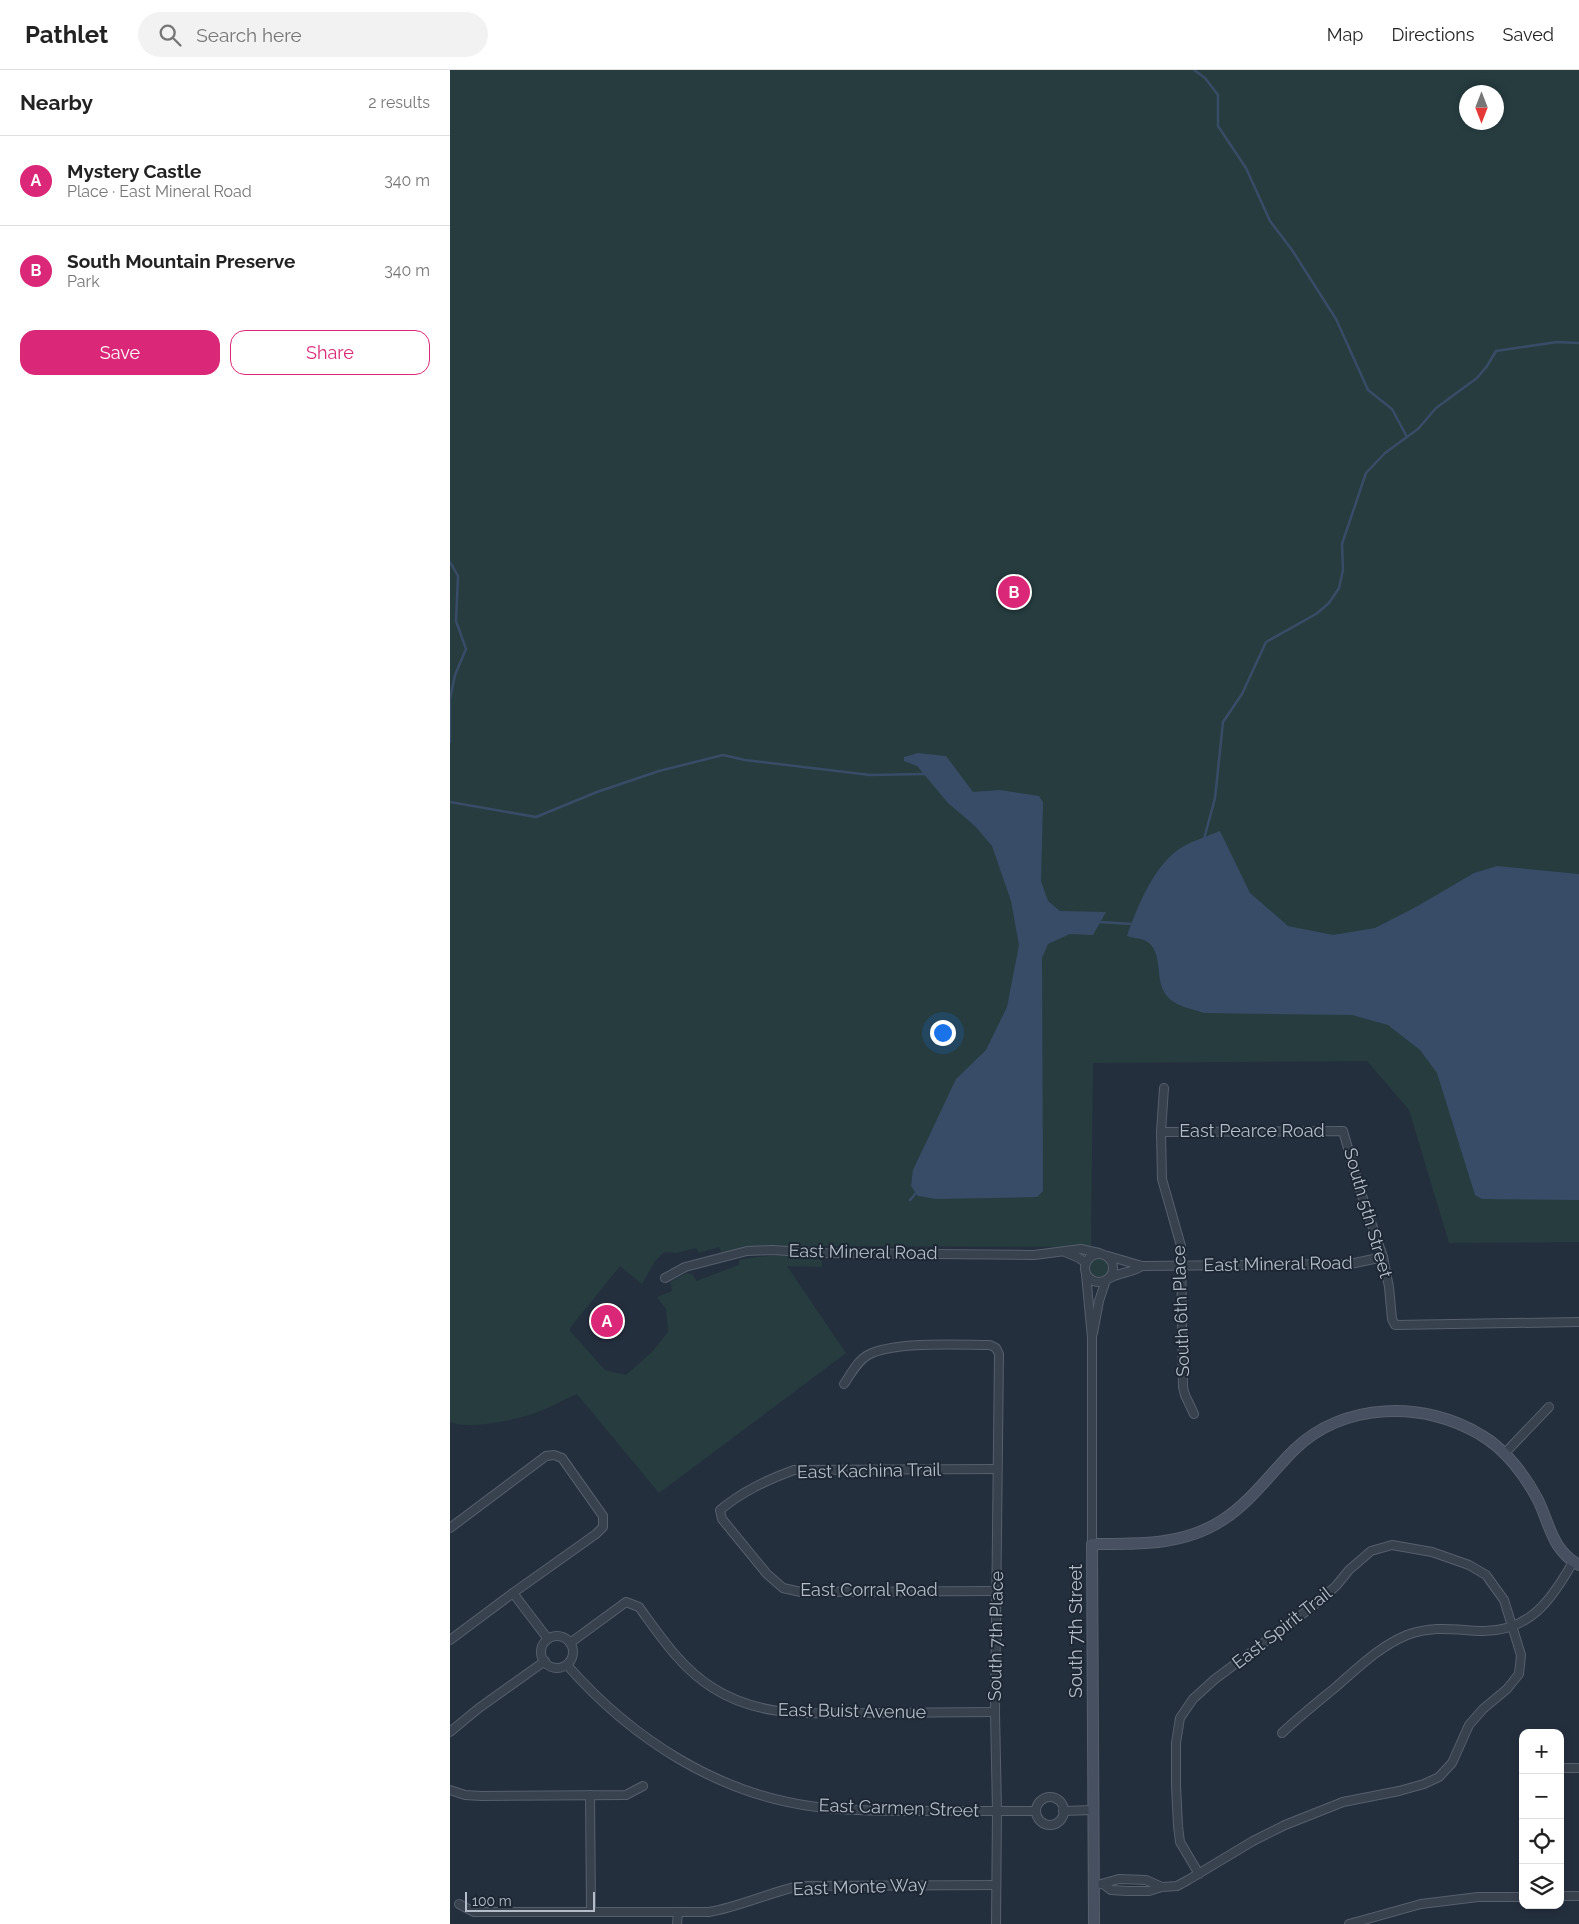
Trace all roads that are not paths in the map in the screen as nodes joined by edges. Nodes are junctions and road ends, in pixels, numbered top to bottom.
1 (1164, 1088) dead end
2 (1343, 1131) joint
3 (1160, 1132) junction
4 (1065, 1252) junction
5 (1099, 1253) junction
6 (1108, 1256) junction
7 (1383, 1257) junction
8 (1086, 1263) junction
9 (1142, 1266) junction
10 (1182, 1266) junction
11 (1086, 1274) junction
12 (665, 1278) dead end
13 (1108, 1279) junction
14 (1579, 1322) edge
15 (1092, 1338) junction
16 (844, 1384) dead end
17 (1549, 1407) dead end
18 (1194, 1414) dead end
19 (1504, 1454) junction
20 (997, 1469) junction
21 (720, 1510) joint
22 (451, 1524) edge
23 (1092, 1544) junction
24 (1576, 1563) edge
25 (997, 1590) junction
26 (513, 1593) junction
27 (1512, 1626) junction
28 (548, 1639) junction
29 (450, 1640) edge
30 (570, 1643) junction
31 (545, 1661) junction
32 (566, 1664) junction
33 (995, 1712) junction
34 (450, 1732) edge
35 (1282, 1733) dead end
36 (1564, 1768) edge
37 (1579, 1768) edge
38 (643, 1786) dead end
39 (450, 1790) edge
40 (590, 1795) junction
41 (1094, 1810) junction
42 (997, 1811) junction
43 (1036, 1811) junction
44 (1063, 1811) junction
45 (1199, 1874) junction
46 (1098, 1884) junction
47 (996, 1885) junction
48 (1162, 1887) junction
49 (1564, 1896) edge
50 (1579, 1896) edge
51 (1519, 1897) edge
52 (459, 1904) dead end
53 (591, 1911) junction
54 (678, 1912) junction
55 (677, 1924) edge
56 (996, 1924) edge
57 (1094, 1924) edge
58 (1349, 1924) edge

1 - 3 street, South 6th Place
2 - 3 street, East Pearce Road
2 - 7 street, South 5th Street
3 - 10 street, South 6th Place
4 - 5 street, East Mineral Road
4 - 8 street
4 - 12 street, East Mineral Road
5 - 6 street
5 - 8 street
6 - 9 street, East Mineral Road
6 - 13 street, South 7th Street
7 - 10 street, East Mineral Road
7 - 14 street, South 5th Street
8 - 11 street, South 7th Street
9 - 10 street, East Mineral Road
9 - 13 street, East Mineral Road
10 - 18 street, South 6th Place
11 - 13 street
11 - 15 street, South 7th Street
13 - 15 street, South 7th Street
15 - 23 street, South 7th Street
16 - 20 street, South 7th Place
17 - 19 street
19 - 23 street
19 - 24 street
20 - 21 street, East Kachina Trail
20 - 25 street, South 7th Place
21 - 25 street, East Corral Road
22 - 26 street
23 - 41 street, South 7th Street
24 - 27 street
25 - 33 street, South 7th Place
26 - 28 street
26 - 29 street
27 - 35 street
27 - 45 street, East Spirit Trail
27 - 45 street, East Spirit Trail
28 - 30 street
28 - 31 street
30 - 32 street
30 - 33 street, East Buist Avenue
31 - 32 street
31 - 34 street
32 - 42 street, East Carmen Street
33 - 42 street, South 7th Place
36 - 37 street
38 - 40 street
39 - 40 street
40 - 53 street
41 - 44 street
41 - 46 street, South 7th Street
42 - 43 street, East Carmen Street
42 - 47 street, South 7th Place
43 - 44 street
43 - 44 street
45 - 48 street, East Spirit Trail
46 - 48 street
46 - 48 street, East Spirit Trail
46 - 57 street, South 7th Street
47 - 54 street, East Monte Way
47 - 56 street, South 7th Place
49 - 50 street
51 - 58 street
52 - 53 street, East Monte Way
53 - 54 street, East Monte Way
54 - 55 street

